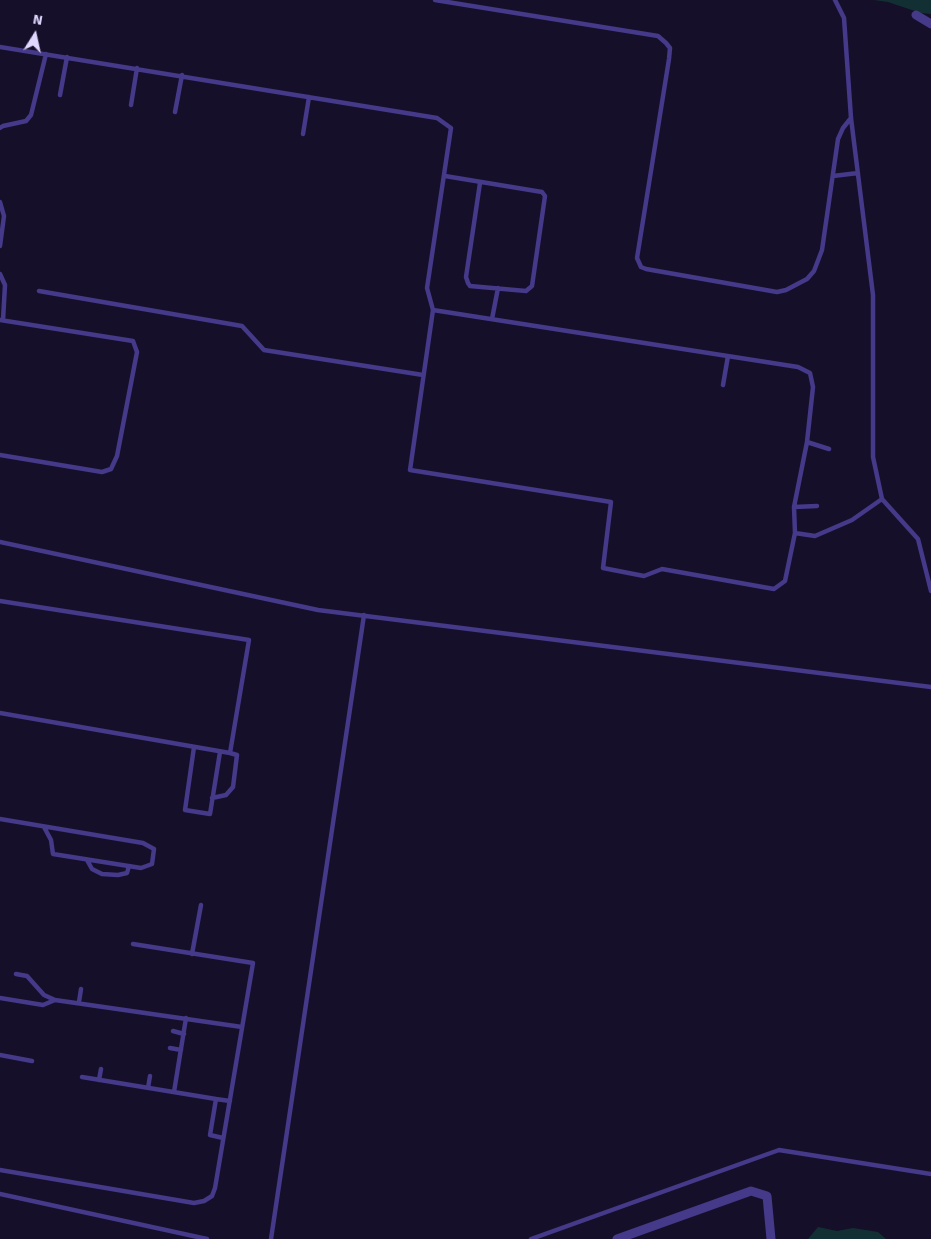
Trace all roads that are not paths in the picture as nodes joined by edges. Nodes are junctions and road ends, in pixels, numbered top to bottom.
1 (435, 0) edge
2 (835, 0) edge
3 (916, 15) dead end
4 (931, 24) edge
5 (0, 47) edge
6 (46, 54) junction
7 (67, 57) junction
8 (137, 68) junction
9 (182, 75) junction
10 (60, 95) dead end
11 (310, 97) junction
12 (131, 105) dead end
13 (175, 112) dead end
14 (851, 118) junction
15 (0, 128) edge
16 (303, 134) dead end
17 (858, 173) junction
18 (445, 176) junction
19 (833, 176) junction
20 (480, 183) junction
21 (0, 202) edge
22 (0, 246) edge
23 (0, 274) edge
24 (498, 288) junction
25 (39, 291) dead end
26 (432, 310) junction
27 (492, 319) junction
28 (1, 320) edge
29 (728, 356) junction
30 (423, 375) junction
31 (722, 385) dead end
32 (807, 442) junction
33 (829, 449) dead end
34 (0, 455) edge
35 (882, 499) junction
36 (817, 506) dead end
37 (794, 507) junction
38 (795, 533) junction
39 (0, 542) edge
40 (931, 591) edge
41 (0, 601) edge
42 (364, 615) junction
43 (931, 687) edge
44 (0, 713) edge
45 (194, 748) junction
46 (220, 752) junction
47 (230, 754) junction
48 (212, 798) junction
49 (0, 819) edge
50 (44, 827) junction
51 (87, 860) junction
52 (129, 866) junction
53 (201, 904) dead end
54 (133, 944) dead end
55 (192, 954) junction
56 (16, 974) dead end
57 (81, 989) dead end
58 (0, 998) edge
59 (55, 1000) junction
60 (79, 1002) junction
61 (186, 1018) junction
62 (242, 1027) junction
63 (173, 1031) dead end
64 (184, 1034) junction
65 (170, 1048) dead end
66 (181, 1050) junction
67 (0, 1055) edge
68 (32, 1061) dead end
69 (101, 1068) dead end
70 (150, 1076) dead end
71 (82, 1077) dead end
72 (99, 1080) junction
73 (148, 1088) junction
74 (174, 1092) junction
75 (216, 1099) junction
76 (230, 1101) junction
77 (223, 1138) junction
78 (0, 1170) edge
79 (931, 1174) edge
80 (0, 1194) edge
81 (207, 1239) edge
82 (271, 1239) edge
83 (531, 1239) edge
84 (617, 1239) edge
85 (771, 1239) edge

1 - 19 lane
2 - 14 lane
3 - 4 street
5 - 6 lane
6 - 7 lane
6 - 15 lane
7 - 8 lane
7 - 10 lane
8 - 9 lane
8 - 12 lane
9 - 11 lane
9 - 13 lane
11 - 16 lane
11 - 18 lane
14 - 17 lane
14 - 19 lane
17 - 19 lane
17 - 35 lane
18 - 20 lane
18 - 26 lane
20 - 24 lane
20 - 24 lane
21 - 22 lane
23 - 28 lane
24 - 27 lane
25 - 30 lane
26 - 27 lane
26 - 30 lane
27 - 29 lane
28 - 34 lane
29 - 31 lane
29 - 32 lane
30 - 38 lane
32 - 33 lane
32 - 37 lane
35 - 38 lane
35 - 40 lane
36 - 37 lane
37 - 38 lane
39 - 42 lane
41 - 47 lane
42 - 43 lane
42 - 82 lane
44 - 45 lane
45 - 46 lane
45 - 48 lane
46 - 47 lane
46 - 48 lane
47 - 48 lane
49 - 50 lane
50 - 51 lane
50 - 52 lane
51 - 52 lane
51 - 52 lane
53 - 55 lane
54 - 55 lane
55 - 62 lane
56 - 59 lane
57 - 60 lane
58 - 59 lane
59 - 60 lane
60 - 61 lane
61 - 62 lane
61 - 64 lane
62 - 76 lane
63 - 64 lane
64 - 66 lane
65 - 66 lane
66 - 74 lane
67 - 68 lane
69 - 72 lane
70 - 73 lane
71 - 72 lane
72 - 73 lane
73 - 74 lane
74 - 75 lane
75 - 76 lane
75 - 77 lane
76 - 77 lane
77 - 78 lane
79 - 83 lane
80 - 81 lane
84 - 85 street

